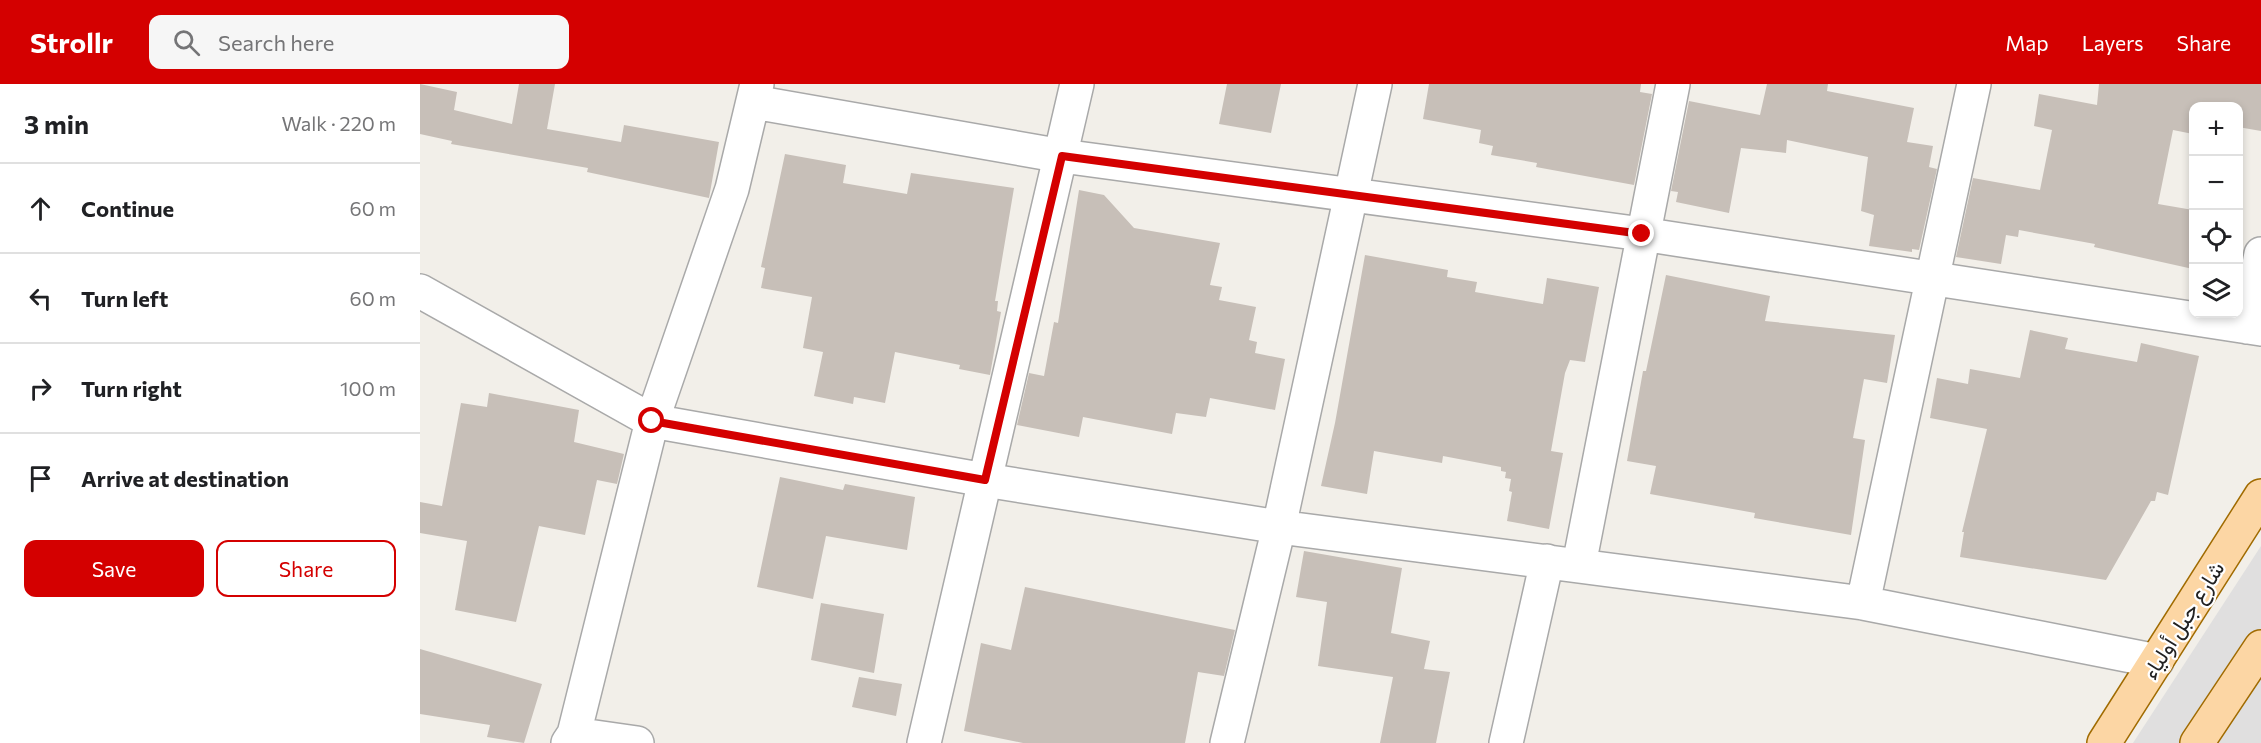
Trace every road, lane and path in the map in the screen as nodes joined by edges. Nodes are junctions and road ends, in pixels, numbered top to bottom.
1 (1077, 84) edge
2 (1375, 84) edge
3 (1673, 84) edge
4 (1974, 84) edge
5 (755, 93) edge
6 (1062, 156) junction
7 (1351, 195) junction
8 (1642, 234) junction
9 (2261, 254) edge
10 (1930, 279) junction
11 (420, 291) edge
12 (2254, 328) edge
13 (652, 421) junction
14 (985, 480) junction
15 (2261, 496) edge
16 (1279, 527) junction
17 (1547, 561) junction
18 (1580, 565) junction
19 (1863, 603) junction
20 (2261, 647) edge
21 (2157, 662) junction
22 (571, 738) edge
23 (637, 743) edge
24 (924, 743) edge
25 (1227, 743) edge
26 (1506, 743) edge
27 (2104, 743) edge
28 (2197, 743) edge

1 - 6 street
2 - 7 street
3 - 8 street
4 - 10 street
5 - 6 street
5 - 13 street
6 - 7 street
6 - 14 street
7 - 8 street
7 - 16 street
8 - 10 street
8 - 18 street
9 - 12 street
10 - 12 street
10 - 19 street
11 - 13 street
13 - 14 street
13 - 22 street
14 - 16 street
14 - 24 street
15 - 21 main road, شارع جبل أولياء
16 - 17 street
16 - 25 street
17 - 18 street
17 - 26 street
18 - 19 street
19 - 21 street
20 - 28 main road
21 - 27 main road, شارع جبل أولياء
22 - 23 street

